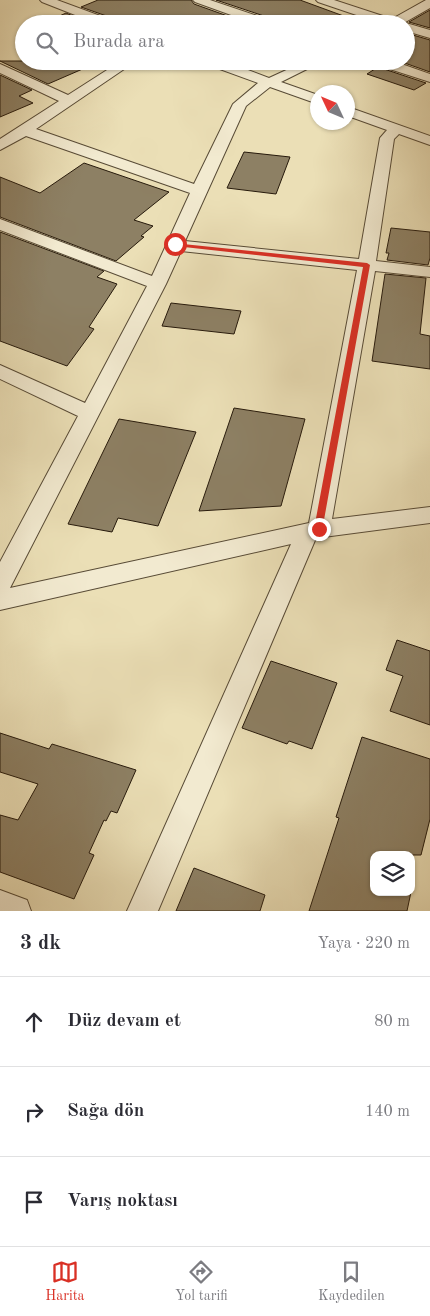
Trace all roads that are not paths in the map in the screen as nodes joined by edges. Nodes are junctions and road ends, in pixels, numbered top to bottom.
1 (46, 0) edge
2 (199, 0) edge
3 (322, 0) edge
4 (430, 3) edge
5 (86, 15) edge
6 (242, 15) edge
7 (367, 15) edge
8 (409, 15) edge
9 (415, 30) edge
10 (430, 34) edge
11 (0, 68) edge
12 (116, 70) edge
13 (235, 70) edge
14 (298, 70) edge
15 (406, 70) edge
16 (430, 78) edge
17 (270, 83) junction
18 (310, 97) edge
19 (69, 101) junction
20 (355, 114) edge
21 (396, 129) junction
22 (24, 130) junction
23 (430, 141) edge
24 (0, 146) edge
25 (199, 191) junction
26 (0, 224) edge
27 (175, 244) junction
28 (367, 265) junction
29 (430, 272) edge
30 (157, 284) junction
31 (0, 371) edge
32 (90, 413) junction
33 (430, 515) edge
34 (313, 530) junction
35 (0, 586) edge
36 (0, 600) edge
37 (0, 905) edge
38 (16, 911) edge
39 (142, 911) edge

1 - 5 street
2 - 6 street
3 - 7 street
4 - 8 street
9 - 10 street
11 - 19 street
12 - 19 street
13 - 17 street
14 - 17 street
15 - 16 street
17 - 18 street
17 - 25 street
19 - 22 street
20 - 21 street
21 - 23 street
21 - 28 street
22 - 24 street
22 - 25 street
25 - 27 street
26 - 30 street
27 - 28 street
27 - 30 street
28 - 29 street
28 - 34 street
30 - 32 street
31 - 32 street
32 - 35 street
33 - 34 street
34 - 36 street
34 - 39 street
37 - 38 street

